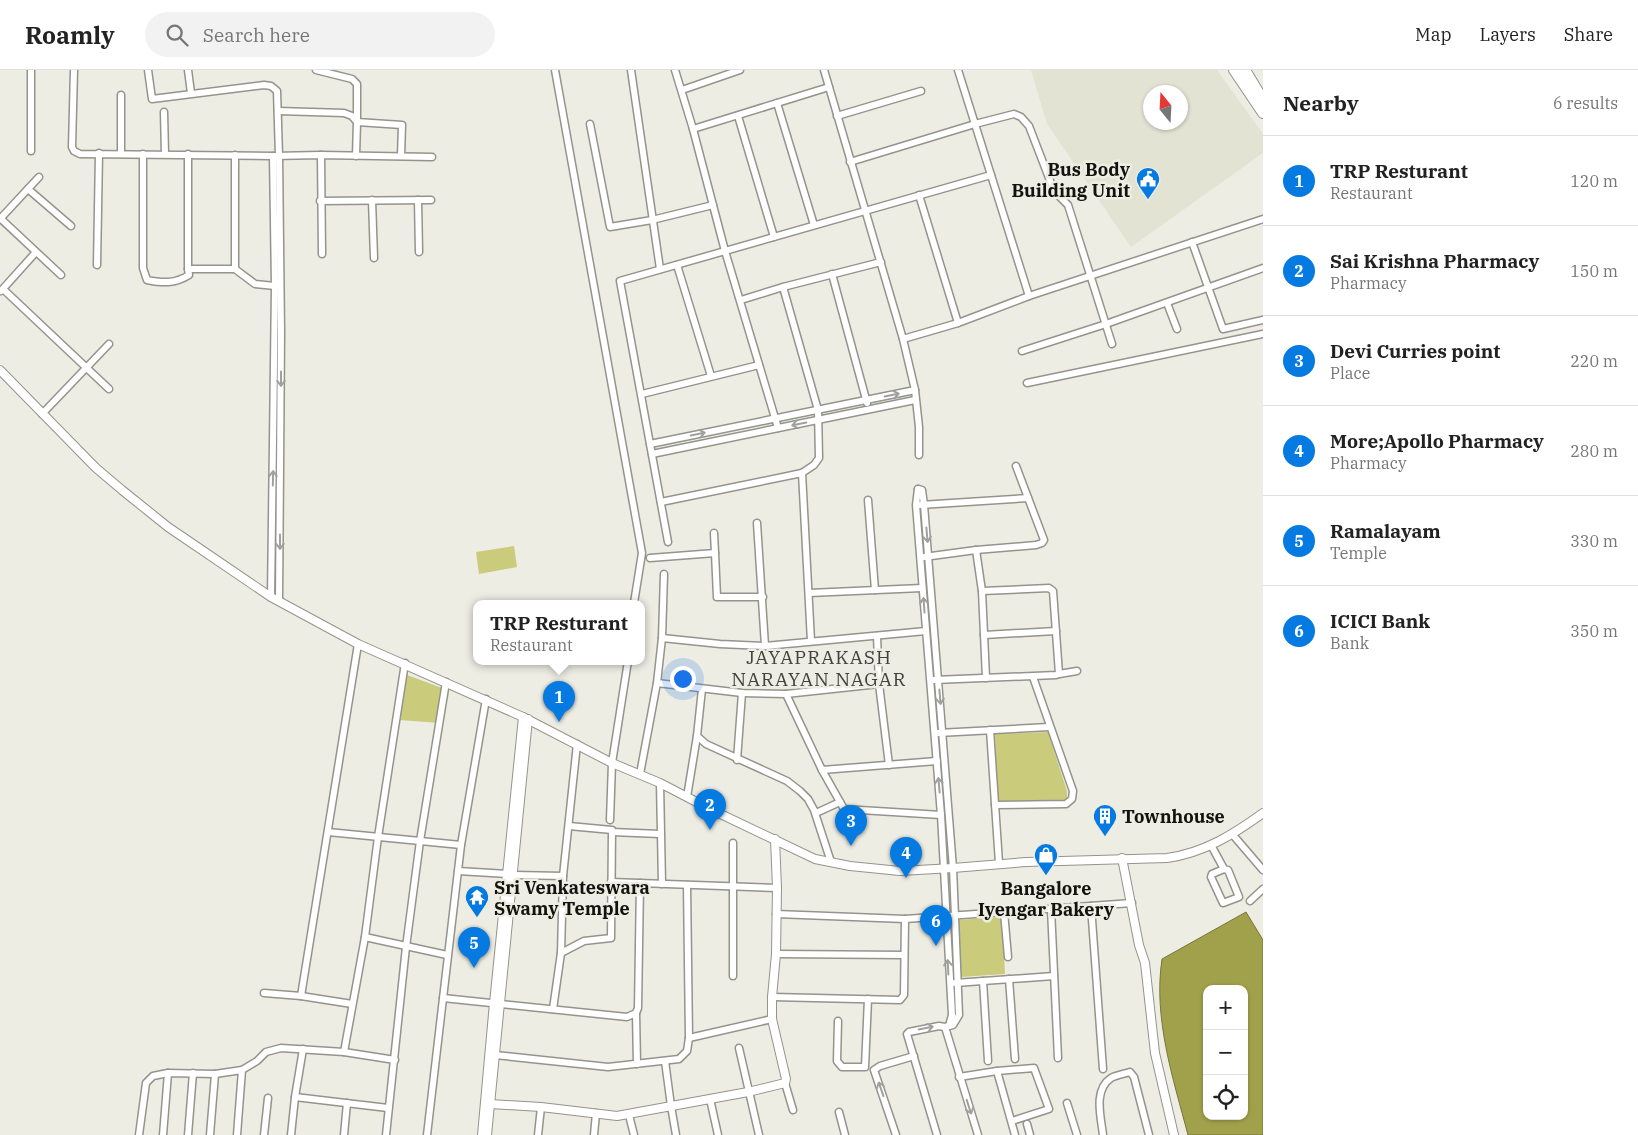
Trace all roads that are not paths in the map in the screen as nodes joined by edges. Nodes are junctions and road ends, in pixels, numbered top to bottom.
1 (31, 70) edge
2 (74, 70) edge
3 (148, 70) edge
4 (188, 70) edge
5 (316, 70) edge
6 (555, 70) edge
7 (631, 70) edge
8 (675, 70) edge
9 (740, 70) edge
10 (824, 70) edge
11 (958, 70) edge
12 (1234, 70) edge
13 (1245, 70) edge
14 (829, 88) junction
15 (682, 90) junction
16 (921, 91) dead end
17 (191, 93) junction
18 (121, 95) dead end
19 (1263, 100) edge
20 (777, 103) junction
21 (278, 111) junction
22 (164, 112) dead end
23 (1263, 113) edge
24 (738, 116) junction
25 (837, 116) junction
26 (357, 122) junction
27 (590, 124) dead end
28 (975, 124) junction
29 (693, 129) junction
30 (31, 151) dead end
31 (99, 153) junction
32 (120, 154) junction
33 (143, 154) junction
34 (165, 154) junction
35 (188, 154) junction
36 (235, 155) junction
37 (321, 155) junction
38 (276, 156) junction
39 (356, 156) junction
40 (401, 156) junction
41 (432, 157) dead end
42 (850, 162) junction
43 (991, 175) junction
44 (39, 177) dead end
45 (28, 189) junction
46 (919, 195) junction
47 (372, 200) junction
48 (418, 200) junction
49 (431, 200) dead end
50 (320, 201) junction
51 (713, 205) junction
52 (865, 210) junction
53 (0, 219) edge
54 (1263, 219) edge
55 (652, 220) junction
56 (814, 225) junction
57 (70, 226) dead end
58 (774, 237) junction
59 (1192, 242) junction
60 (725, 251) junction
61 (36, 252) junction
62 (419, 252) dead end
63 (322, 254) dead end
64 (374, 258) dead end
65 (880, 262) junction
66 (97, 265) dead end
67 (677, 265) junction
68 (1263, 268) edge
69 (188, 269) junction
70 (236, 269) junction
71 (660, 269) junction
72 (832, 274) junction
73 (61, 275) dead end
74 (1090, 276) junction
75 (275, 286) junction
76 (783, 287) junction
77 (1208, 288) junction
78 (1, 290) edge
79 (1029, 296) junction
80 (741, 300) junction
81 (1167, 303) junction
82 (1263, 320) edge
83 (958, 322) junction
84 (1106, 324) junction
85 (1177, 329) dead end
86 (1263, 334) edge
87 (903, 339) junction
88 (110, 344) dead end
89 (1112, 344) dead end
90 (1022, 351) dead end
91 (759, 365) junction
92 (87, 368) junction
93 (0, 370) edge
94 (711, 376) junction
95 (1027, 383) dead end
96 (110, 389) dead end
97 (915, 390) junction
98 (642, 394) junction
99 (867, 400) junction
100 (916, 400) junction
101 (818, 410) junction
102 (869, 410) junction
103 (42, 414) junction
104 (776, 418) junction
105 (818, 420) junction
106 (778, 428) junction
107 (650, 444) junction
108 (652, 454) junction
109 (919, 455) dead end
110 (1016, 466) dead end
111 (802, 472) junction
112 (1028, 498) junction
113 (868, 500) dead end
114 (661, 502) junction
115 (916, 505) junction
116 (924, 505) junction
117 (757, 523) dead end
118 (714, 533) dead end
119 (668, 542) dead end
120 (976, 550) junction
121 (715, 553) junction
122 (928, 556) junction
123 (920, 557) junction
124 (650, 558) dead end
125 (664, 574) dead end
126 (922, 588) junction
127 (875, 590) junction
128 (982, 591) junction
129 (809, 593) junction
130 (271, 597) junction
131 (763, 597) junction
132 (634, 600) edge
133 (279, 602) junction
134 (926, 631) junction
135 (1056, 631) junction
136 (984, 635) junction
137 (877, 636) junction
138 (662, 638) junction
139 (811, 642) junction
140 (358, 644) junction
141 (765, 646) junction
142 (405, 663) junction
143 (627, 665) edge
144 (1077, 671) dead end
145 (1059, 674) junction
146 (1033, 677) junction
147 (986, 678) junction
148 (930, 680) junction
149 (938, 680) junction
150 (446, 682) junction
151 (657, 683) junction
152 (879, 684) junction
153 (702, 689) junction
154 (742, 693) junction
155 (786, 694) junction
156 (486, 699) junction
157 (526, 718) junction
158 (1049, 727) junction
159 (990, 730) junction
160 (934, 733) junction
161 (942, 733) junction
162 (697, 736) junction
163 (577, 744) junction
164 (737, 760) junction
165 (937, 761) junction
166 (612, 763) junction
167 (889, 765) junction
168 (822, 770) junction
169 (640, 774) junction
170 (660, 783) junction
171 (687, 797) junction
172 (840, 802) junction
173 (995, 805) junction
174 (1263, 813) edge
175 (816, 814) junction
176 (941, 815) junction
177 (610, 820) dead end
178 (569, 826) junction
179 (328, 832) junction
180 (612, 832) junction
181 (660, 834) junction
182 (1233, 835) junction
183 (378, 837) junction
184 (775, 839) junction
185 (420, 841) junction
186 (733, 843) dead end
187 (461, 845) junction
188 (1211, 845) junction
189 (1122, 858) junction
190 (831, 862) junction
191 (999, 863) junction
192 (944, 868) junction
193 (953, 868) junction
194 (1224, 869) junction
195 (1263, 870) edge
196 (458, 871) junction
197 (511, 874) junction
198 (563, 876) junction
199 (611, 882) junction
200 (640, 883) junction
201 (662, 884) junction
202 (687, 885) junction
203 (733, 887) junction
204 (777, 888) junction
205 (1263, 889) edge
206 (1250, 901) dead end
207 (1132, 903) junction
208 (1091, 906) junction
209 (1050, 909) junction
210 (1004, 912) junction
211 (776, 914) junction
212 (954, 915) junction
213 (946, 916) junction
214 (905, 919) junction
215 (365, 937) junction
216 (406, 947) junction
217 (561, 954) junction
218 (776, 954) junction
219 (447, 955) junction
220 (904, 955) junction
221 (1008, 957) dead end
222 (733, 976) dead end
223 (1054, 976) junction
224 (1009, 979) junction
225 (983, 981) junction
226 (949, 983) junction
227 (957, 983) junction
228 (264, 993) dead end
229 (302, 996) junction
230 (772, 997) junction
231 (443, 998) junction
232 (868, 999) junction
233 (352, 1004) junction
234 (497, 1004) junction
235 (553, 1008) junction
236 (636, 1012) junction
237 (772, 1020) junction
238 (838, 1021) dead end
239 (947, 1027) junction
240 (689, 1038) junction
241 (738, 1048) dead end
242 (303, 1049) junction
243 (344, 1052) junction
244 (495, 1055) junction
245 (914, 1056) junction
246 (1058, 1058) dead end
247 (1015, 1059) dead end
248 (395, 1060) junction
249 (666, 1061) junction
250 (988, 1061) dead end
251 (637, 1064) junction
252 (1103, 1069) dead end
253 (242, 1070) junction
254 (997, 1071) junction
255 (168, 1072) junction
256 (193, 1073) junction
257 (215, 1074) junction
258 (959, 1077) junction
259 (785, 1083) junction
260 (748, 1092) junction
261 (295, 1097) junction
262 (268, 1098) dead end
263 (710, 1099) junction
264 (346, 1103) junction
265 (1067, 1103) dead end
266 (490, 1104) junction
267 (671, 1106) junction
268 (540, 1107) junction
269 (388, 1108) junction
270 (793, 1110) dead end
271 (839, 1112) dead end
272 (596, 1113) junction
273 (630, 1114) junction
274 (1012, 1121) junction
275 (1027, 1124) dead end
276 (1171, 1134) edge
277 (139, 1135) edge
278 (163, 1135) edge
279 (188, 1135) edge
280 (210, 1135) edge
281 (237, 1135) edge
282 (264, 1135) edge
283 (291, 1135) edge
284 (344, 1135) edge
285 (386, 1135) edge
286 (427, 1135) edge
287 (482, 1135) edge
288 (487, 1135) edge
289 (538, 1135) edge
290 (594, 1135) edge
291 (634, 1135) edge
292 (676, 1135) edge
293 (718, 1135) edge
294 (758, 1135) edge
295 (845, 1135) edge
296 (896, 1135) edge
297 (937, 1135) edge
298 (978, 1135) edge
299 (1015, 1135) edge
300 (1030, 1135) edge
301 (1077, 1135) edge
302 (1103, 1135) edge
303 (1148, 1135) edge

1 - 30 street
2 - 31 street
3 - 17 street
4 - 17 street
5 - 26 street
6 - 132 street
7 - 55 street
8 - 15 street
9 - 15 street
10 - 14 street
11 - 28 street
12 - 23 main road
13 - 19 main road
14 - 20 street
14 - 25 street
15 - 29 street
16 - 25 street
17 - 21 street
18 - 32 street
20 - 24 street
20 - 56 street
21 - 26 street
21 - 38 street
22 - 34 street
24 - 29 street
24 - 58 street
25 - 42 street
26 - 39 street
26 - 40 street
27 - 55 street
28 - 42 street
28 - 43 street
28 - 74 street
29 - 51 street
31 - 32 street
31 - 66 street
32 - 33 street
33 - 34 street
33 - 69 street
34 - 35 street
35 - 36 street
35 - 69 street
36 - 38 street
36 - 70 street
37 - 38 street
37 - 39 street
37 - 50 street
38 - 75 street
38 -> 133 street
39 - 40 street
40 - 41 street
42 - 52 street
43 - 46 street
43 - 79 street
44 - 45 street
45 - 53 street
45 - 57 street
46 - 52 street
46 - 83 street
47 - 48 street
47 - 50 street
47 - 64 street
48 - 49 street
48 - 62 street
50 - 63 street
51 - 55 street
51 - 60 street
52 - 56 street
52 - 65 street
53 - 61 street
54 - 59 street
55 - 71 street
56 - 58 street
58 - 60 street
59 - 74 street
59 - 77 street
60 - 67 street
60 - 80 street
61 - 73 street
61 - 78 street
65 - 72 street
65 - 87 street
67 - 71 street
67 - 94 street
68 - 77 street
69 - 70 street
70 - 75 street
71 - 98 street
72 - 76 street
72 - 99 street
74 - 79 street
74 - 84 street
130 -> 75 street
76 - 80 street
76 - 101 street
77 - 81 street
77 - 82 street
78 - 92 street
79 - 83 street
80 - 91 street
81 - 84 street
81 - 85 street
83 - 87 street
84 - 89 street
84 - 90 street
86 - 95 street
87 - 97 street
88 - 92 street
91 - 94 street
91 - 104 street
92 - 96 street
92 - 103 street
93 - 103 street
94 - 98 street
99 -> 97 street
97 - 100 street
98 - 107 street
99 - 101 street
99 - 102 street
100 - 102 street
100 - 109 street
101 - 104 street
101 - 105 street
102 - 105 street
103 - 130 street
104 - 106 street
107 -> 104 street
105 -> 106 street
105 - 111 street
106 - 108 street
107 - 108 street
108 - 114 street
110 - 112 street
111 - 114 street
111 - 129 street
112 - 116 street
112 - 120 street
113 - 127 street
114 - 119 street
115 - 116 street
115 - 116 street
115 - 123 street
116 -> 122 street
117 - 131 street
118 - 121 street
120 - 122 street
120 - 128 street
121 - 124 street
121 - 131 street
122 - 123 street
122 - 149 street
123 - 126 street
125 - 138 street
126 - 127 street
134 -> 126 street
127 - 129 street
128 - 135 street
128 - 136 street
129 - 139 street
130 - 133 street
131 - 141 street
133 - 140 street
134 - 137 street
134 - 148 street
135 - 136 street
135 - 145 street
136 - 147 street
137 - 139 street
137 - 152 street
138 - 141 street
138 - 151 street
139 - 141 street
140 - 142 street
140 - 179 street
142 - 150 street
142 - 183 street
143 - 166 street
144 - 145 street
145 - 146 street
146 - 147 street
146 - 158 street
147 - 149 street
148 - 149 street
148 - 160 street
149 -> 161 street
150 - 156 street
150 - 185 street
151 - 153 street
151 - 169 street
152 - 155 street
152 - 167 street
153 - 154 street
153 - 162 street
154 - 155 street
154 - 164 street
155 - 168 street
156 - 157 street
156 - 187 street
157 - 163 street
157 - 197 street
158 - 159 street
158 - 173 street
159 - 161 street
159 - 173 street
160 - 161 street
160 - 165 street
161 - 193 street
162 - 164 street
162 - 171 street
163 - 166 street
163 - 178 street
164 - 175 street
165 - 167 street
176 -> 165 street
166 - 169 street
166 - 177 street
167 - 168 street
168 - 172 street
169 - 170 street
170 - 171 street
170 - 181 street
171 - 184 street
172 - 175 street
172 - 176 street
173 - 191 street
174 - 182 street
175 - 190 street
176 - 192 street
178 - 180 street
178 - 198 street
179 - 183 street
179 - 229 street
180 - 181 street
180 - 199 street
181 - 201 street
182 - 188 street
182 - 195 street
183 - 185 street
183 - 215 street
184 - 190 street
184 - 204 street
185 - 187 street
185 - 216 street
186 - 203 street
187 - 196 street
188 - 189 street
188 - 194 street
189 - 191 street
189 - 207 street
190 - 192 street
191 - 193 street
192 - 193 street
192 - 213 street
193 - 212 street
194 - 194 street
196 - 197 street
196 - 219 street
197 - 198 street
197 - 234 street
198 - 217 street
199 - 200 street
199 - 217 street
200 - 201 street
200 - 236 street
201 - 202 street
202 - 203 street
202 - 240 street
203 - 204 street
203 - 222 street
204 - 211 street
205 - 206 street
207 - 208 street
207 - 276 street
208 - 209 street
208 - 252 street
209 - 210 street
209 - 223 street
210 - 212 street
210 - 221 street
211 - 214 street
211 - 218 street
212 - 213 street
212 - 227 street
213 - 214 street
226 -> 213 street
214 - 220 street
215 - 216 street
215 - 233 street
216 - 219 street
216 - 248 street
217 - 235 street
218 - 220 street
218 - 230 street
219 - 231 street
220 - 232 street
223 - 224 street
223 - 246 street
224 - 225 street
224 - 247 street
225 - 227 street
225 - 250 street
226 - 227 street
226 - 239 street
227 - 239 street
228 - 229 street
229 - 233 street
230 - 232 street
230 - 237 street
231 - 234 street
231 - 286 street
232 - 238 street
233 - 243 street
234 - 235 street
234 - 244 street
234 - 287 street
235 - 236 street
236 - 251 street
237 - 240 street
237 - 259 street
245 -> 239 street
239 - 258 street
240 - 249 street
241 - 260 street
242 - 243 street
242 - 253 street
242 - 261 street
243 - 248 street
244 - 251 street
244 - 266 street
296 -> 245 street
245 - 297 street
248 - 269 street
249 - 251 street
249 - 267 street
253 - 257 street
253 - 281 street
254 - 258 street
254 - 274 street
254 - 274 street
255 - 256 street
255 - 277 street
255 - 278 street
256 - 257 street
256 - 279 street
257 - 280 street
258 -> 298 street
259 - 260 street
259 - 270 street
260 - 263 street
260 - 294 street
261 - 264 street
261 - 283 street
262 - 282 street
263 - 267 street
263 - 293 street
264 - 269 street
264 - 284 street
265 - 301 street
266 - 268 street
266 - 288 street
267 - 273 street
267 - 292 street
268 - 272 street
268 - 289 street
269 - 285 street
271 - 295 street
272 - 273 street
272 - 290 street
273 - 291 street
274 - 299 street
275 - 300 street
302 - 303 street

